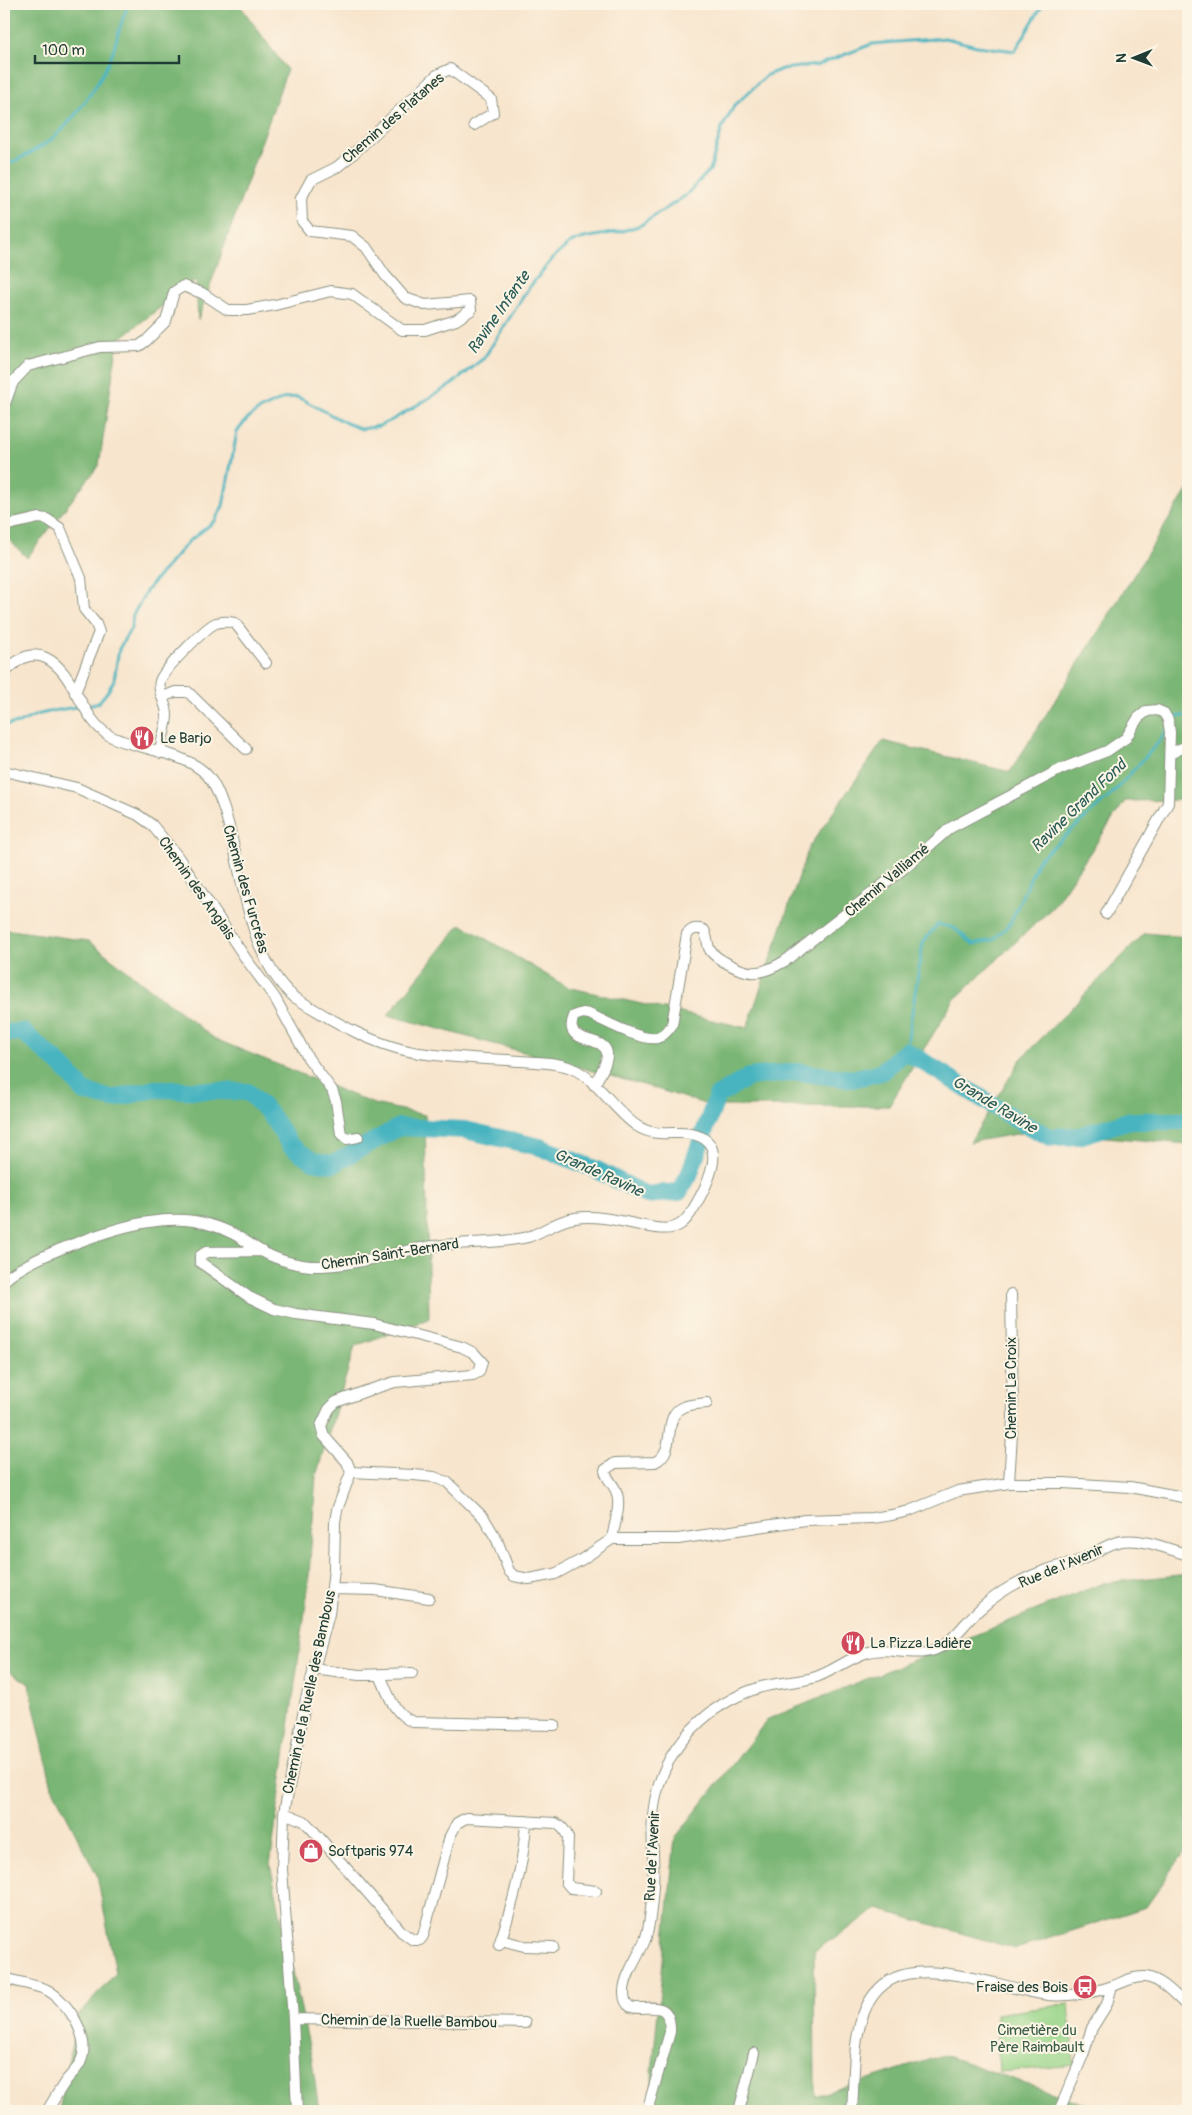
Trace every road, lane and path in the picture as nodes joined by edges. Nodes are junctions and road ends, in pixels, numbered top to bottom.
1 (474, 125) dead end
2 (4, 406) edge
3 (4, 526) edge
4 (266, 663) dead end
5 (4, 674) edge
6 (75, 693) junction
7 (163, 698) junction
8 (1188, 745) edge
9 (246, 748) dead end
10 (161, 753) junction
11 (1170, 754) junction
12 (4, 771) edge
13 (1106, 914) dead end
14 (259, 942) junction
15 (246, 959) junction
16 (272, 973) junction
17 (594, 1085) junction
18 (693, 1134) joint
19 (358, 1137) dead end
20 (262, 1251) junction
21 (4, 1281) edge
22 (1011, 1294) dead end
23 (707, 1403) dead end
24 (351, 1472) junction
25 (1009, 1482) junction
26 (1188, 1498) edge
27 (612, 1538) junction
28 (1188, 1555) edge
29 (332, 1589) junction
30 (429, 1598) dead end
31 (313, 1669) junction
32 (412, 1673) dead end
33 (380, 1675) junction
34 (555, 1725) dead end
35 (284, 1813) junction
36 (526, 1821) junction
37 (596, 1890) dead end
38 (553, 1948) dead end
39 (4, 1978) edge
40 (1112, 1986) junction
41 (1188, 2006) edge
42 (293, 2019) junction
43 (525, 2023) dead end
44 (754, 2053) dead end
45 (47, 2111) edge
46 (297, 2111) edge
47 (647, 2111) edge
48 (739, 2111) edge
49 (852, 2111) edge
50 (1059, 2111) edge

1 - 2 street, Chemin des Platanes
3 - 6 street
4 - 7 street
5 - 6 street
6 - 10 street, Chemin des Furcréas
7 - 9 street
7 - 10 street
8 - 11 street
10 - 14 street, Chemin des Furcréas
11 - 13 street, Chemin Valliamé
11 - 17 street, Chemin Valliamé
12 - 15 street, Chemin des Anglais
14 - 15 street
14 - 16 street, Chemin des Furcréas
15 - 16 street, Chemin des Anglais
15 - 19 street, Chemin des Anglais
16 - 17 street, Chemin des Furcréas
17 - 18 street, Chemin des Furcréas
18 - 20 street, Chemin Saint-Bernard
20 - 21 street, Chemin Saint-Bernard
20 - 24 street
22 - 25 street, Chemin La Croix
23 - 27 street
24 - 27 street
24 - 29 street, Chemin de la Ruelle des Bambous
25 - 26 street
25 - 27 street
28 - 47 street, Rue de l'Avenir
29 - 30 street
29 - 31 street, Chemin de la Ruelle des Bambous
31 - 33 street
31 - 35 street, Chemin de la Ruelle des Bambous
32 - 33 street
33 - 34 street
35 - 36 street
35 - 42 street, Chemin de la Ruelle des Bambous
36 - 37 street
36 - 38 street
39 - 45 street
40 - 41 street
40 - 49 street
40 - 50 street
42 - 43 street, Chemin de la Ruelle Bambou
42 - 46 street, Chemin de la Ruelle des Bambous
44 - 48 street

